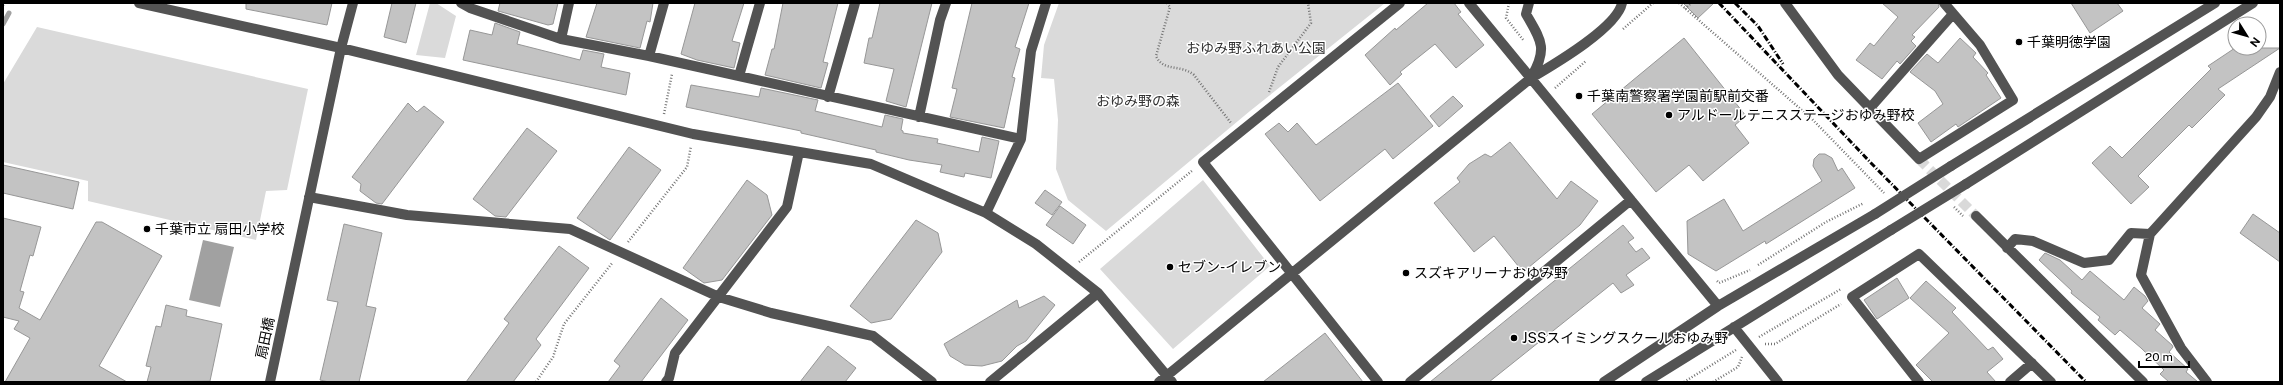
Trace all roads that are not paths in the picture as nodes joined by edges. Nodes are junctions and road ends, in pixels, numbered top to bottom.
1 (139, 3) edge
2 (353, 3) edge
3 (569, 3) edge
4 (664, 3) edge
5 (760, 3) edge
6 (855, 3) edge
7 (946, 3) edge
8 (1046, 3) edge
9 (1400, 3) edge
10 (1469, 3) edge
11 (1529, 3) edge
12 (1622, 3) edge
13 (1785, 3) edge
14 (1944, 3) edge
15 (2215, 3) edge
16 (2253, 3) edge
17 (467, 5) edge
18 (1953, 14) junction
19 (561, 39) junction
20 (341, 48) junction
21 (649, 56) junction
22 (2280, 72) edge
23 (739, 76) junction
24 (1531, 78) junction
25 (828, 97) junction
26 (1870, 108) junction
27 (919, 117) junction
28 (1021, 139) junction
29 (799, 152) junction
30 (309, 197) junction
31 (1631, 200) junction
32 (986, 213) junction
33 (1976, 216) tunnel mouth
34 (2150, 234) junction
35 (2008, 248) junction
36 (1291, 273) junction
37 (1098, 293) junction
38 (719, 297) junction
39 (1718, 306) junction
40 (1734, 328) junction
41 (2032, 363) junction
42 (1166, 380) edge
43 (270, 382) edge
44 (666, 382) edge
45 (932, 382) edge
46 (990, 382) edge
47 (1378, 382) edge
48 (1410, 382) edge
49 (1604, 382) edge
50 (1646, 382) edge
51 (1778, 382) edge
52 (1919, 382) edge
53 (2010, 382) edge
54 (2051, 382) edge
55 (2143, 382) edge
56 (2207, 382) edge

1 - 20 street
2 - 20 street, 扇田橋
3 - 19 street
4 - 21 street
5 - 23 street
6 - 25 street
7 - 27 street
8 - 28 street
9 - 36 street
10 - 24 street
11 - 24 street
12 - 24 street
13 - 26 street
14 - 18 street
15 - 39 street, bridge
16 - 40 street, bridge
17 - 19 street
18 - 26 street
18 - 26 street
19 - 21 street
20 - 29 street
20 - 30 street, 扇田橋
21 - 23 street
22 - 34 street
23 - 25 street
24 - 31 street
24 - 36 street
25 - 27 street
27 - 28 street
28 - 32 street
29 - 32 street
29 - 38 street
30 - 38 street
30 - 43 street, 扇田橋
31 - 39 street
31 - 48 street
32 - 37 street
33 - 35 street
34 - 35 street
34 - 56 street
35 - 55 street
36 - 42 street
36 - 47 street
37 - 42 street
37 - 46 street
38 - 44 street
38 - 45 street
39 - 49 street
40 - 50 street
40 - 51 street
41 - 52 street
41 - 53 street
41 - 54 street

